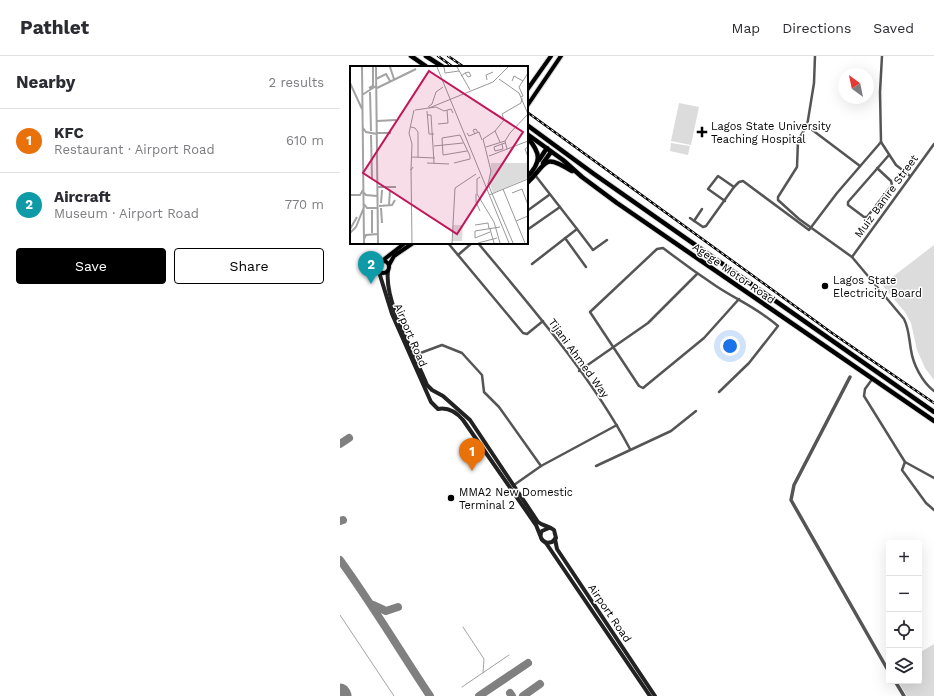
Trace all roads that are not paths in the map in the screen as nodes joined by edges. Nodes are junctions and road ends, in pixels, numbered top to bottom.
1 (410, 56) edge
2 (426, 56) edge
3 (551, 56) edge
4 (561, 56) edge
5 (815, 56) edge
6 (882, 56) edge
7 (425, 66) edge
8 (441, 66) edge
9 (528, 89) edge
10 (528, 105) edge
11 (528, 126) edge
12 (807, 126) junction
13 (528, 137) edge
14 (528, 138) edge
15 (881, 142) junction
16 (934, 144) edge
17 (549, 150) junction
18 (889, 155) junction
19 (541, 162) junction
20 (860, 166) junction
21 (877, 168) junction
22 (535, 174) junction
23 (528, 176) edge
24 (910, 176) junction
25 (582, 177) junction
26 (528, 182) edge
27 (734, 187) junction
28 (549, 195) junction
29 (725, 201) junction
30 (560, 207) junction
31 (702, 209) dead end
32 (528, 210) edge
33 (690, 218) dead end
34 (694, 221) junction
35 (811, 228) junction
36 (528, 229) edge
37 (577, 229) junction
38 (566, 238) junction
39 (607, 240) dead end
40 (404, 244) edge
41 (412, 244) edge
42 (449, 244) edge
43 (471, 244) edge
44 (479, 244) edge
45 (458, 255) junction
46 (852, 257) junction
47 (381, 261) junction
48 (532, 264) dead end
49 (389, 266) junction
50 (586, 267) dead end
51 (388, 271) junction
52 (379, 272) junction
53 (697, 274) junction
54 (739, 299) junction
55 (774, 300) junction
56 (768, 308) junction
57 (543, 321) junction
58 (613, 347) junction
59 (415, 355) junction
60 (579, 371) junction
61 (850, 377) dead end
62 (873, 378) junction
63 (934, 391) edge
64 (719, 392) dead end
65 (437, 393) junction
66 (447, 400) junction
67 (431, 402) junction
68 (442, 408) junction
69 (696, 411) dead end
70 (934, 412) edge
71 (934, 421) edge
72 (618, 425) junction
73 (630, 449) junction
74 (905, 462) junction
75 (541, 466) junction
76 (596, 466) dead end
77 (934, 478) edge
78 (514, 485) junction
79 (934, 510) edge
80 (549, 528) junction
81 (541, 535) junction
82 (556, 538) junction
83 (544, 542) junction
84 (886, 667) edge
85 (897, 684) edge
86 (650, 696) edge
87 (655, 696) edge
88 (904, 696) edge

1 - 7 highway
2 - 8 highway
3 - 9 main road
4 - 10 main road
5 - 12 street
6 - 15 street
11 - 55 highway, Agege Motor Road
12 - 20 street
12 - 35 street
13 - 17 highway, Agege Motor Road
14 - 19 highway
15 - 18 street
15 - 20 street
16 - 24 street, Muiz Banire Street
17 - 19 highway
17 - 25 highway, Agege Motor Road
18 - 21 street
18 - 24 street
19 - 22 highway
19 - 23 highway
19 - 25 highway
20 - 35 street
21 - 21 street
22 - 26 highway
22 - 28 street
24 - 46 street, Muiz Banire Street
25 - 56 highway, Agege Motor Road
27 - 29 street
27 - 29 street
27 - 35 street
28 - 30 street
28 - 32 street
29 - 34 street
30 - 36 street
30 - 37 street
31 - 34 street
33 - 34 street
35 - 46 street
37 - 38 street
37 - 39 street
38 - 48 street
38 - 50 street
40 - 47 main road
41 - 49 main road
42 - 45 street
43 - 45 street
44 - 57 street, Tijani Ahmed Way
45 - 57 street
46 - 63 street
47 - 49 main road
47 - 52 main road
49 - 51 main road
51 - 52 main road
51 - 59 main road, Airport Road
52 - 67 main road, Airport Road
53 - 54 street
53 - 58 street
53 - 58 street
54 - 58 street
54 - 64 street
55 - 56 highway
55 - 70 highway, Agege Motor Road
56 - 62 highway, Agege Motor Road
57 - 60 street, Tijani Ahmed Way
58 - 60 street
59 - 65 main road, Airport Road
59 - 75 street
60 - 72 street, Tijani Ahmed Way
61 - 84 street
62 - 71 highway, Agege Motor Road
62 - 74 street
65 - 66 main road
65 - 67 main road
66 - 68 main road
66 - 78 main road
67 - 68 main road
68 - 81 main road
69 - 73 street
72 - 73 street, Tijani Ahmed Way
72 - 75 street
73 - 76 street
74 - 77 street
74 - 79 street
75 - 78 street
78 - 80 main road
80 - 81 main road
80 - 82 main road
81 - 83 main road
82 - 83 main road
82 - 87 main road, Airport Road
83 - 86 main road, Airport Road
85 - 88 street

